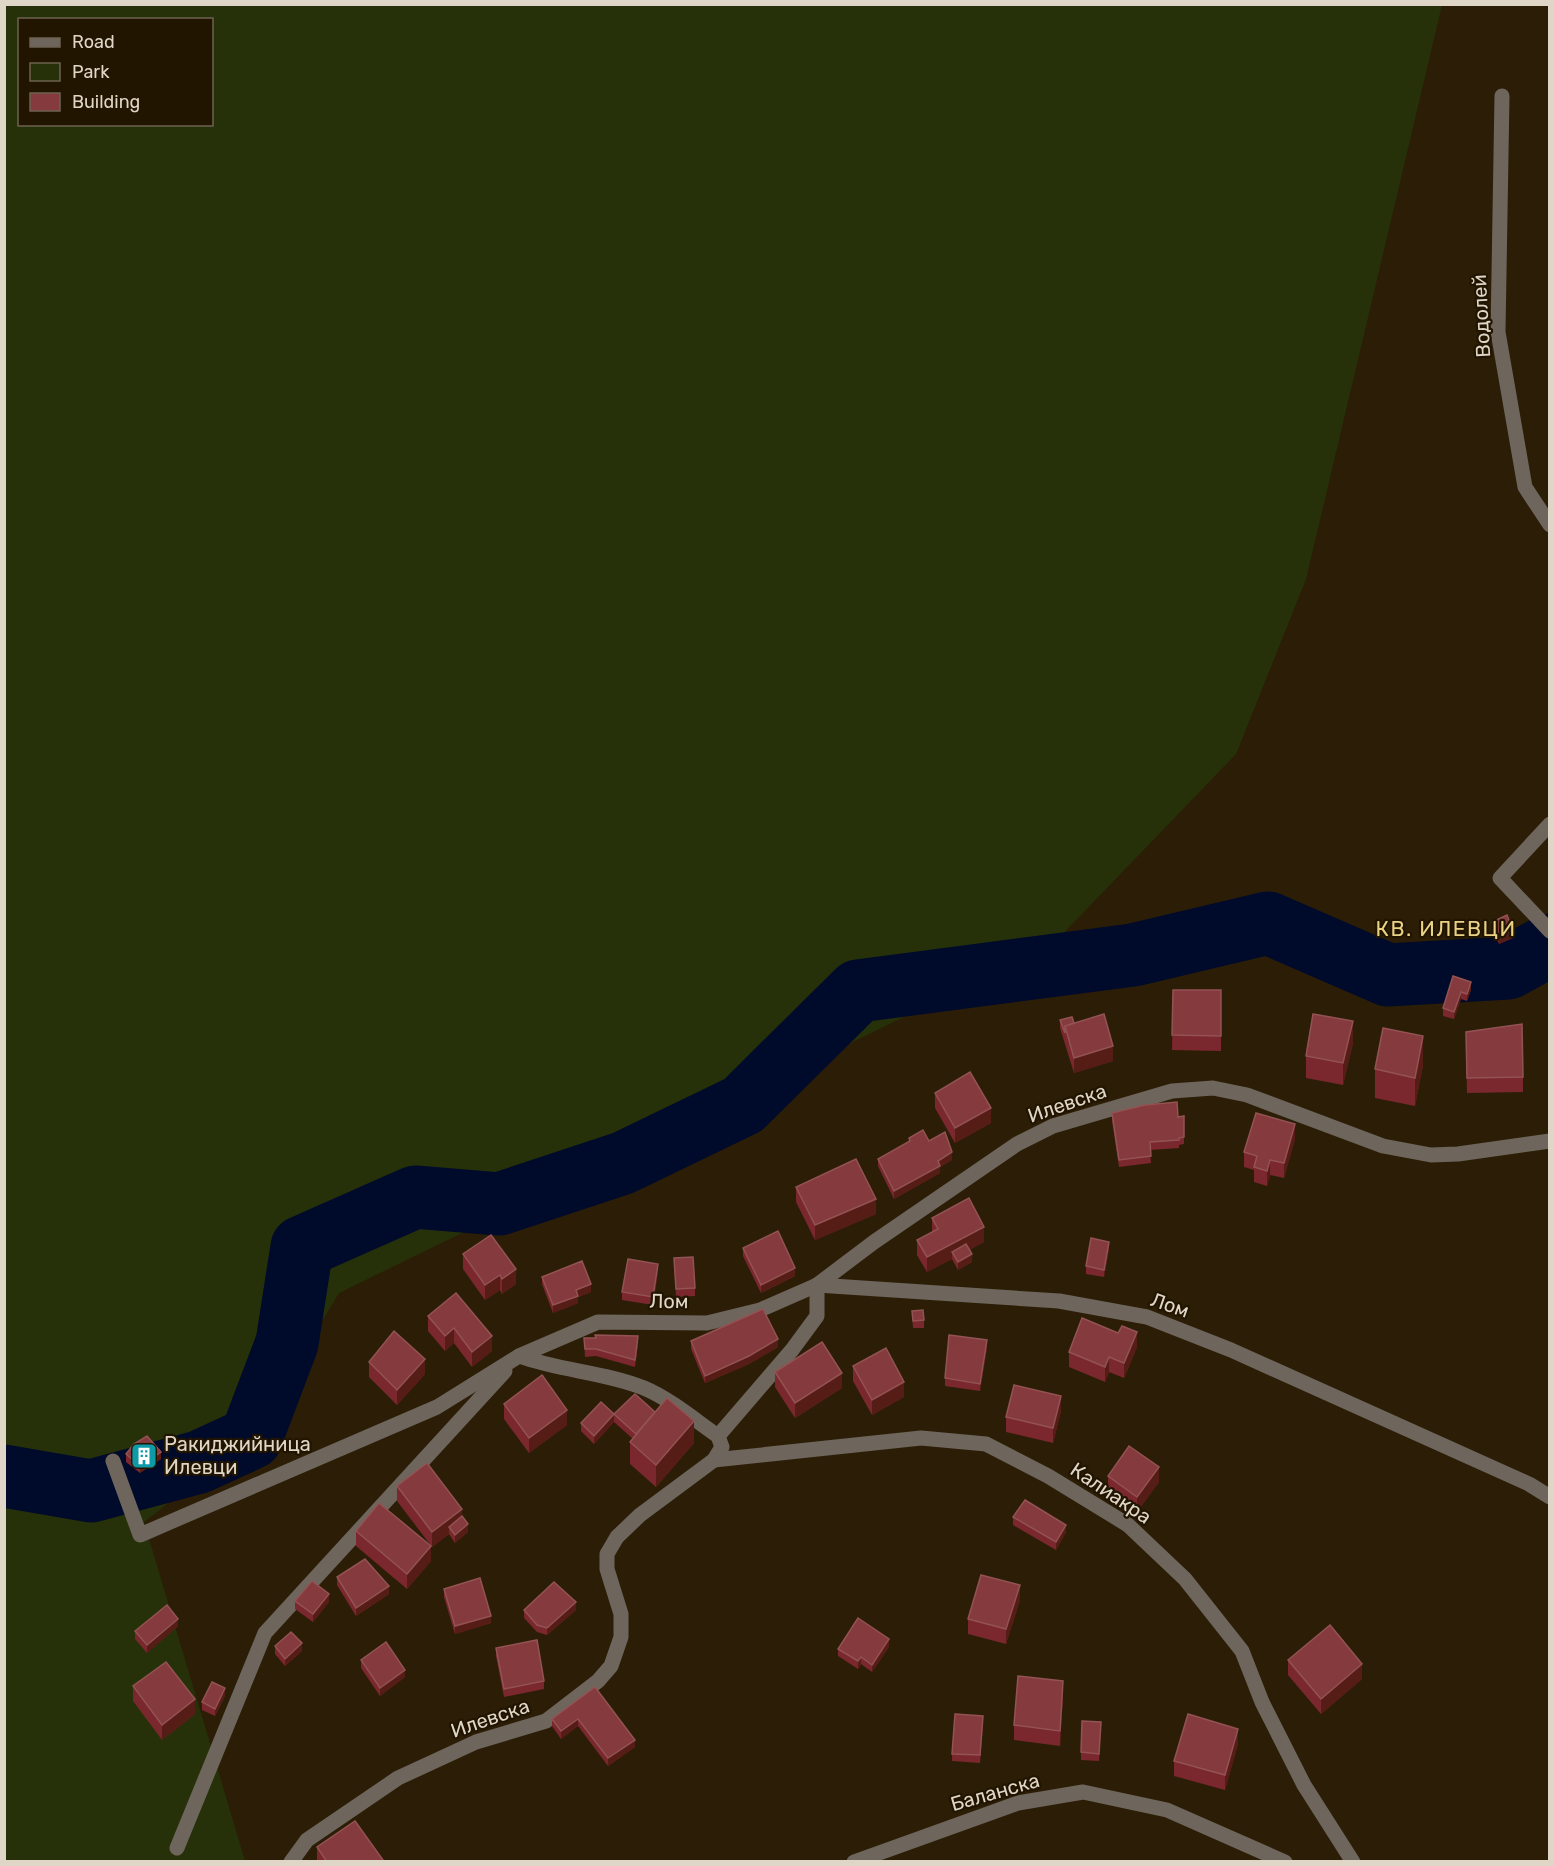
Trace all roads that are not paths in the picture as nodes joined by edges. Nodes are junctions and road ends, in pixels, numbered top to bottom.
1 (1502, 96) dead end
2 (1550, 525) edge
3 (1550, 824) edge
4 (1550, 931) edge
5 (1550, 1141) edge
6 (817, 1285) junction
7 (519, 1356) junction
8 (718, 1436) junction
9 (714, 1460) junction
10 (115, 1466) dead end
11 (1550, 1497) edge
12 (177, 1848) dead end
13 (291, 1862) edge
14 (854, 1862) edge
15 (1285, 1862) edge
16 (1353, 1862) edge

1 - 2 street, Водолей
3 - 4 street
5 - 6 street, Илевска
6 - 7 street, Лом
6 - 8 street
6 - 11 street, Лом
7 - 8 street
7 - 10 street, Лом
7 - 12 street
8 - 9 street
9 - 13 street, Илевска
9 - 16 street, Калиакра
14 - 15 street, Баланска

